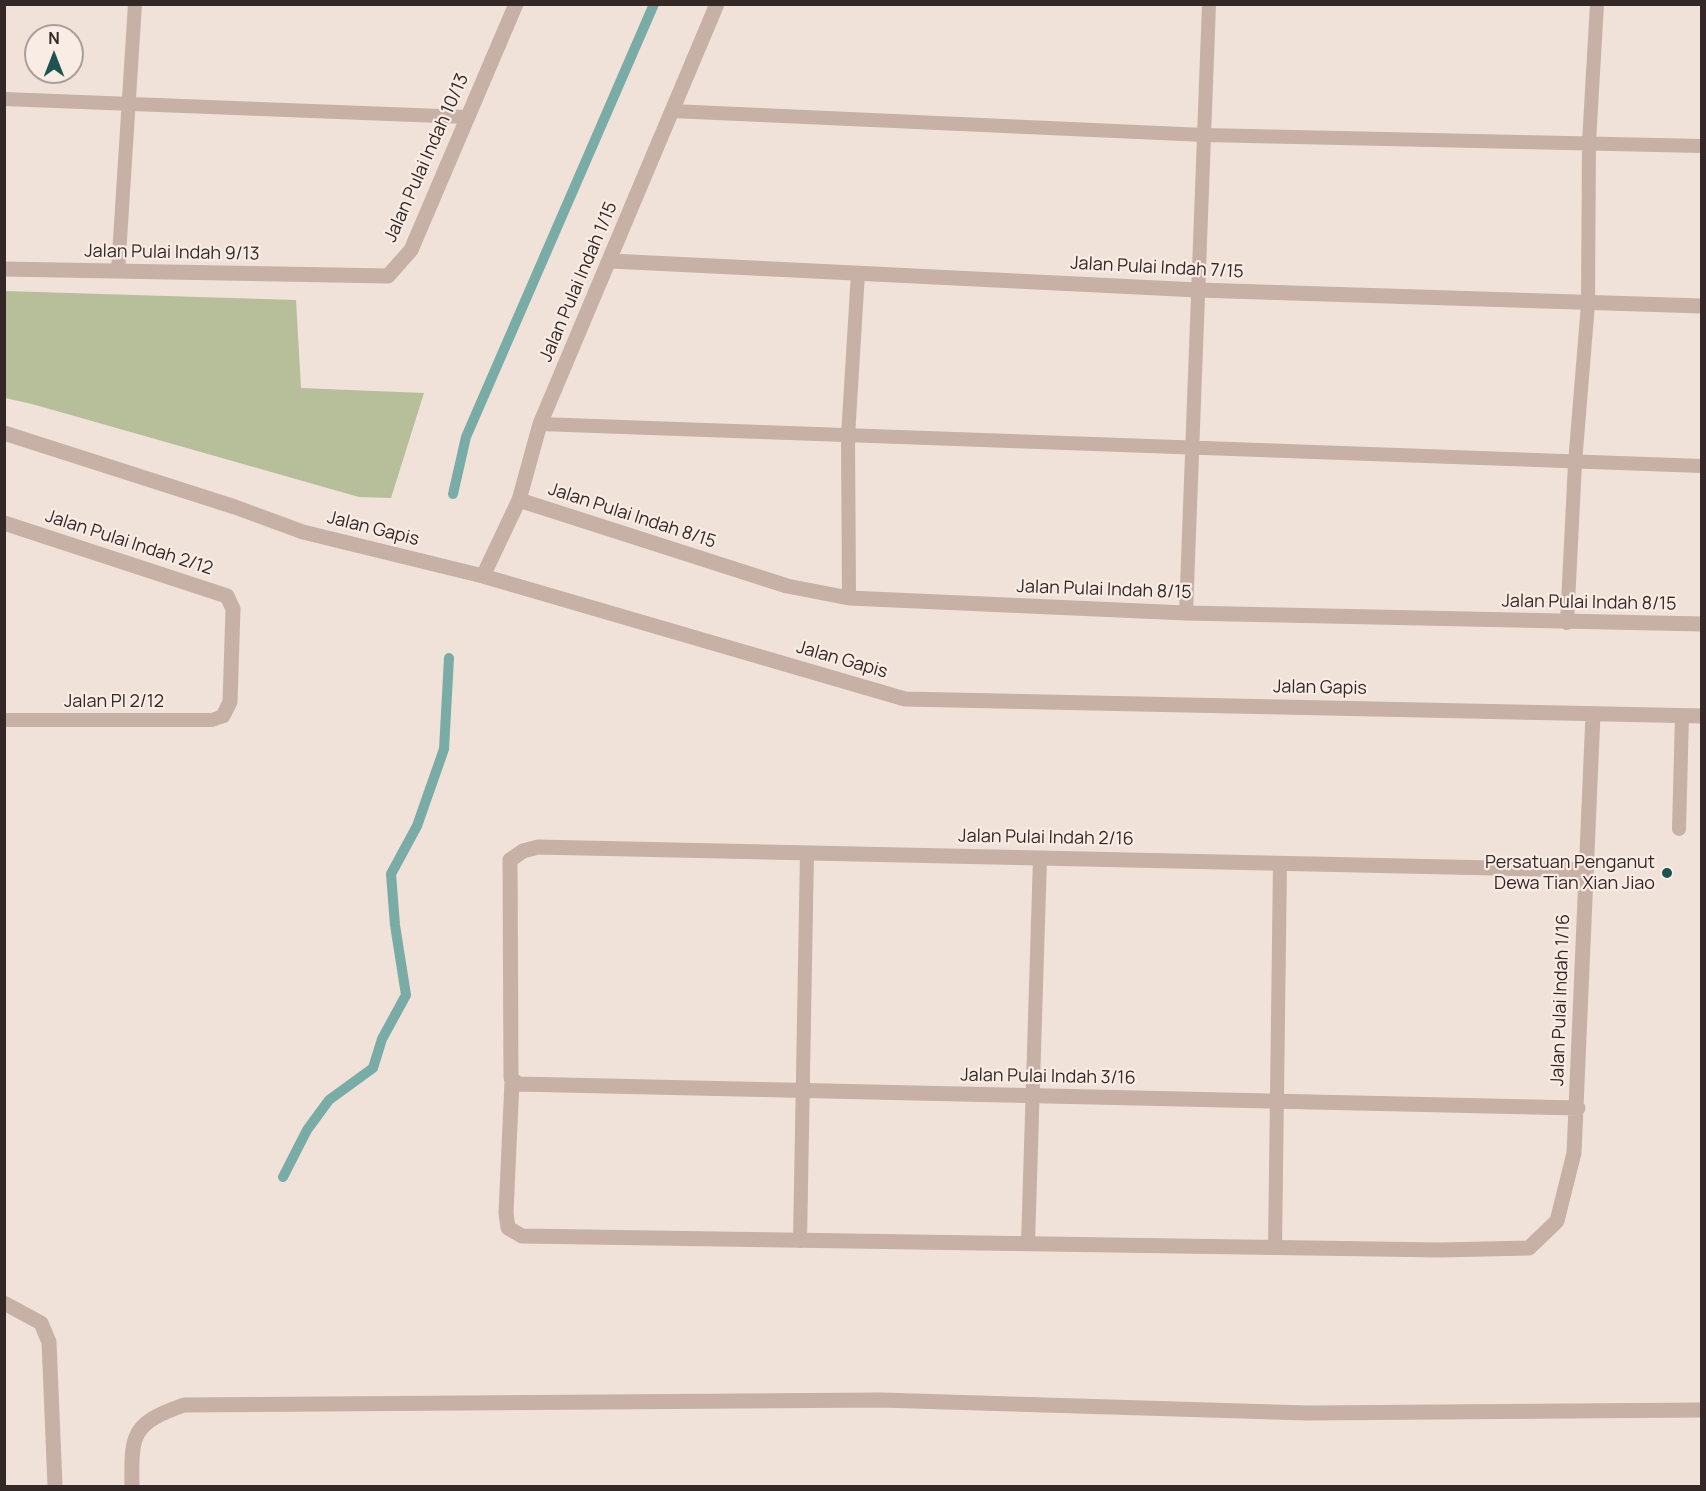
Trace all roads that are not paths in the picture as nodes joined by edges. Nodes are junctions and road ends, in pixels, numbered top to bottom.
1 (135, 4) edge
2 (516, 4) edge
3 (717, 4) edge
4 (1209, 4) edge
5 (1597, 4) edge
6 (4, 99) edge
7 (130, 102) junction
8 (672, 111) junction
9 (466, 117) junction
10 (1204, 135) junction
11 (1589, 142) junction
12 (1701, 146) edge
13 (611, 261) junction
14 (4, 269) edge
15 (118, 271) junction
16 (858, 273) junction
17 (338, 276) joint
18 (1198, 290) junction
19 (1588, 304) junction
20 (1701, 306) edge
21 (540, 424) junction
22 (4, 433) edge
23 (848, 436) junction
24 (1191, 446) junction
25 (1575, 463) junction
26 (1701, 466) edge
27 (519, 500) junction
28 (4, 523) edge
29 (483, 576) junction
30 (849, 598) junction
31 (1186, 613) junction
32 (1567, 622) junction
33 (1701, 624) edge
34 (1593, 714) junction
35 (223, 716) joint
36 (1682, 716) junction
37 (1701, 716) edge
38 (4, 720) edge
39 (1679, 830) dead end
40 (807, 853) junction
41 (1040, 858) junction
42 (1280, 863) junction
43 (1585, 870) junction
44 (515, 1083) junction
45 (802, 1091) junction
46 (1032, 1096) junction
47 (1276, 1102) junction
48 (1578, 1108) junction
49 (800, 1241) junction
50 (1028, 1243) junction
51 (1275, 1248) junction
52 (4, 1303) edge
53 (1701, 1410) edge
54 (56, 1486) edge
55 (132, 1486) edge

1 - 7 lane
2 - 9 street, Jalan Pulai Indah 10/13
3 - 8 street, Jalan Pulai Indah 1/15
4 - 10 lane
5 - 11 lane
6 - 7 lane
7 - 9 lane
7 - 15 lane
8 - 10 lane
8 - 13 street, Jalan Pulai Indah 1/15
9 - 17 street, Jalan Pulai Indah 10/13
10 - 11 lane
10 - 18 lane
11 - 12 lane
11 - 19 lane
13 - 16 street, Jalan Pulai Indah 7/15
13 - 21 street, Jalan Pulai Indah 1/15
14 - 15 street, Jalan Pulai Indah 9/13
15 - 17 street, Jalan Pulai Indah 9/13
16 - 18 street, Jalan Pulai Indah 7/15
16 - 23 lane
18 - 19 street, Jalan Pulai Indah 7/15
18 - 24 lane
19 - 20 street, Jalan Pulai Indah 7/15
19 - 25 lane
21 - 23 lane
21 - 27 street, Jalan Pulai Indah 1/15
22 - 29 street, Jalan Gapis
23 - 24 lane
23 - 30 lane
24 - 25 lane
24 - 31 lane
25 - 26 lane
25 - 32 lane
27 - 29 street, Jalan Pulai Indah 1/15
27 - 30 street, Jalan Pulai Indah 8/15
28 - 35 street, Jalan Pulai Indah 2/12
29 - 34 street, Jalan Gapis
30 - 31 street, Jalan Pulai Indah 8/15
31 - 32 street, Jalan Pulai Indah 8/15
32 - 33 street, Jalan Pulai Indah 8/15
34 - 36 street, Jalan Gapis
34 - 43 street, Jalan Pulai Indah 1/16
35 - 38 lane, Jalan PI 2/12
36 - 37 street, Jalan Gapis
36 - 39 lane
40 - 41 street, Jalan Pulai Indah 2/16
40 - 44 street, Jalan Pulai Indah 2/16
40 - 45 lane
41 - 42 street, Jalan Pulai Indah 2/16
41 - 46 lane
42 - 43 street, Jalan Pulai Indah 2/16
42 - 47 lane
43 - 48 street, Jalan Pulai Indah 1/16
44 - 45 street, Jalan Pulai Indah 3/16
44 - 49 street, Jalan Pulai Indah 1/16
45 - 46 street, Jalan Pulai Indah 3/16
45 - 49 lane
46 - 47 street, Jalan Pulai Indah 3/16
46 - 50 lane
47 - 48 street, Jalan Pulai Indah 3/16
47 - 51 lane
48 - 51 street, Jalan Pulai Indah 1/16
49 - 50 street, Jalan Pulai Indah 1/16
50 - 51 street, Jalan Pulai Indah 1/16
52 - 54 street
53 - 55 street

